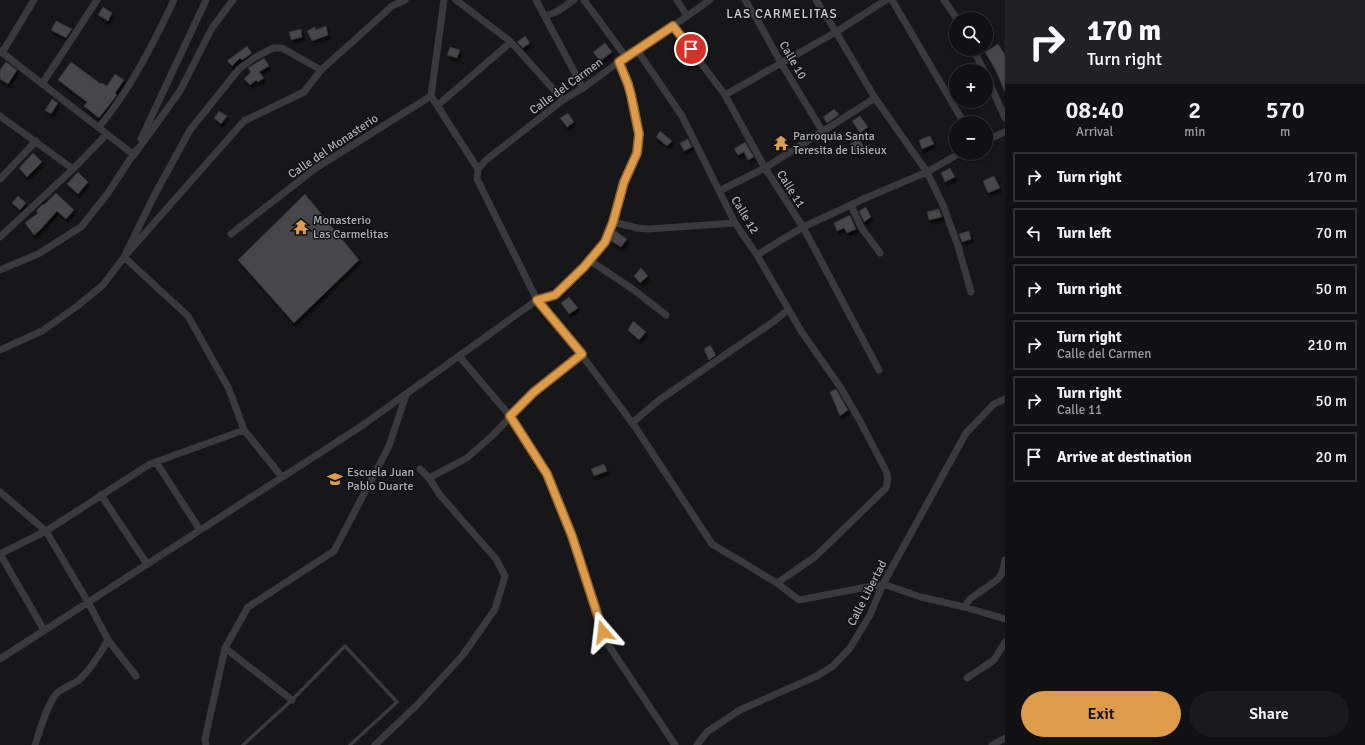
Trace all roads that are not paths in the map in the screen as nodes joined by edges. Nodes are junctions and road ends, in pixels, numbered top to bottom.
1 (34, 0) edge
2 (97, 0) edge
3 (174, 0) edge
4 (206, 0) edge
5 (233, 0) edge
6 (405, 0) edge
7 (444, 0) edge
8 (456, 0) edge
9 (536, 0) edge
10 (574, 0) edge
11 (584, 0) edge
12 (677, 0) edge
13 (710, 0) edge
14 (745, 0) edge
15 (816, 0) edge
16 (886, 0) edge
17 (892, 0) edge
18 (944, 0) edge
19 (952, 12) edge
20 (545, 16) junction
21 (687, 16) junction
22 (673, 26) junction
23 (836, 32) junction
24 (510, 42) junction
25 (637, 50) junction
26 (1, 52) edge
27 (626, 57) junction
28 (619, 62) junction
29 (781, 63) junction
30 (321, 70) junction
31 (42, 84) junction
32 (583, 88) junction
33 (993, 91) edge
34 (431, 96) junction
35 (725, 96) junction
36 (875, 98) junction
37 (563, 100) junction
38 (438, 105) junction
39 (960, 116) edge
40 (1, 118) edge
41 (1005, 118) edge
42 (99, 127) junction
43 (823, 132) junction
44 (1005, 132) edge
45 (107, 134) junction
46 (993, 137) edge
47 (36, 141) junction
48 (134, 155) junction
49 (949, 159) edge
50 (765, 168) junction
51 (73, 169) junction
52 (478, 169) junction
53 (927, 172) junction
54 (0, 179) edge
55 (719, 191) junction
56 (851, 205) junction
57 (613, 222) junction
58 (735, 224) junction
59 (803, 228) junction
60 (231, 234) dead end
61 (0, 237) edge
62 (880, 253) dead end
63 (757, 255) junction
64 (124, 257) junction
65 (589, 260) junction
66 (0, 270) edge
67 (970, 292) dead end
68 (537, 300) junction
69 (788, 310) junction
70 (666, 315) dead end
71 (0, 350) edge
72 (582, 354) junction
73 (459, 356) junction
74 (879, 370) dead end
75 (406, 395) junction
76 (1005, 399) edge
77 (510, 416) junction
78 (632, 423) junction
79 (244, 430) junction
80 (156, 462) junction
81 (420, 469) dead end
82 (282, 477) junction
83 (430, 478) junction
84 (0, 492) edge
85 (102, 496) junction
86 (200, 530) junction
87 (46, 531) junction
88 (0, 554) edge
89 (1005, 560) edge
90 (147, 564) junction
91 (777, 583) junction
92 (883, 584) junction
93 (88, 602) junction
94 (964, 607) junction
95 (1005, 619) edge
96 (44, 630) junction
97 (108, 640) junction
98 (1005, 642) edge
99 (225, 648) junction
100 (0, 659) edge
101 (136, 676) dead end
102 (968, 678) dead end
103 (292, 700) junction
104 (1005, 738) edge
105 (206, 742) edge
106 (35, 745) edge
107 (200, 745) edge
108 (243, 745) edge
109 (350, 745) edge
110 (375, 745) edge
111 (675, 745) edge
112 (698, 745) edge
113 (992, 745) edge

1 - 26 street
2 - 31 street
3 - 42 street
4 - 48 street
5 - 48 street
6 - 30 street
7 - 34 street
8 - 24 street
9 - 20 street
10 - 20 street
11 - 27 street
12 - 21 street
13 - 21 street, Calle del Carmen
14 - 29 street, Calle 10
15 - 23 street
16 - 23 street
17 - 39 street
18 - 19 street
20 - 32 street
21 - 22 street, Calle del Carmen
22 - 25 street, Calle del Carmen
22 - 35 street, Calle 11
23 - 29 street
23 - 36 street
24 - 37 street
24 - 38 street
25 - 27 street, Calle del Carmen
25 - 55 street, Calle 12
26 - 31 street
27 - 28 street, Calle del Carmen
28 - 32 street, Calle del Carmen
28 - 57 street
29 - 35 street
29 - 43 street, Calle 10
30 - 64 street
30 - 64 street
31 - 42 street
32 - 37 street, Calle del Carmen
33 - 41 street
34 - 38 street
34 - 60 street, Calle del Monasterio
35 - 50 street, Calle 11
36 - 43 street
36 - 53 street
37 - 52 street, Calle del Carmen
38 - 52 street
40 - 47 street
42 - 45 street
43 - 50 street
44 - 46 street
45 - 48 street
45 - 51 street
47 - 51 street
47 - 54 street
48 - 66 street
49 - 53 street
50 - 55 street
50 - 59 street, Calle 11
51 - 61 street
52 - 68 street
53 - 56 street
53 - 67 street
55 - 58 street, Calle 12
56 - 59 street
56 - 62 street
57 - 58 street
57 - 65 street
58 - 63 street, Calle 12
59 - 63 street
59 - 74 street, Calle 11
63 - 69 street, Calle 12
64 - 71 street
64 - 79 street
65 - 68 street
65 - 70 street
68 - 72 street
68 - 73 street
69 - 78 street
69 - 91 street, Calle 12
72 - 77 street
72 - 78 street
73 - 75 street
73 - 77 street
75 - 82 street
75 - 99 street
76 - 92 street, Calle Libertad
77 - 83 street
77 - 111 street
78 - 91 street
79 - 80 street
79 - 82 street
80 - 85 street
80 - 86 street
81 - 83 street
82 - 86 street
83 - 110 street
84 - 87 street
85 - 87 street
85 - 90 street
86 - 90 street
87 - 88 street
87 - 93 street
88 - 96 street
89 - 94 street
90 - 93 street
91 - 92 street
92 - 94 street
92 - 112 street, Calle Libertad
93 - 96 street
93 - 97 street
94 - 95 street
96 - 100 street
97 - 101 street
97 - 106 street
98 - 102 street
99 - 103 street
99 - 105 street
103 - 108 lane
103 - 109 lane
104 - 113 street
105 - 107 street

